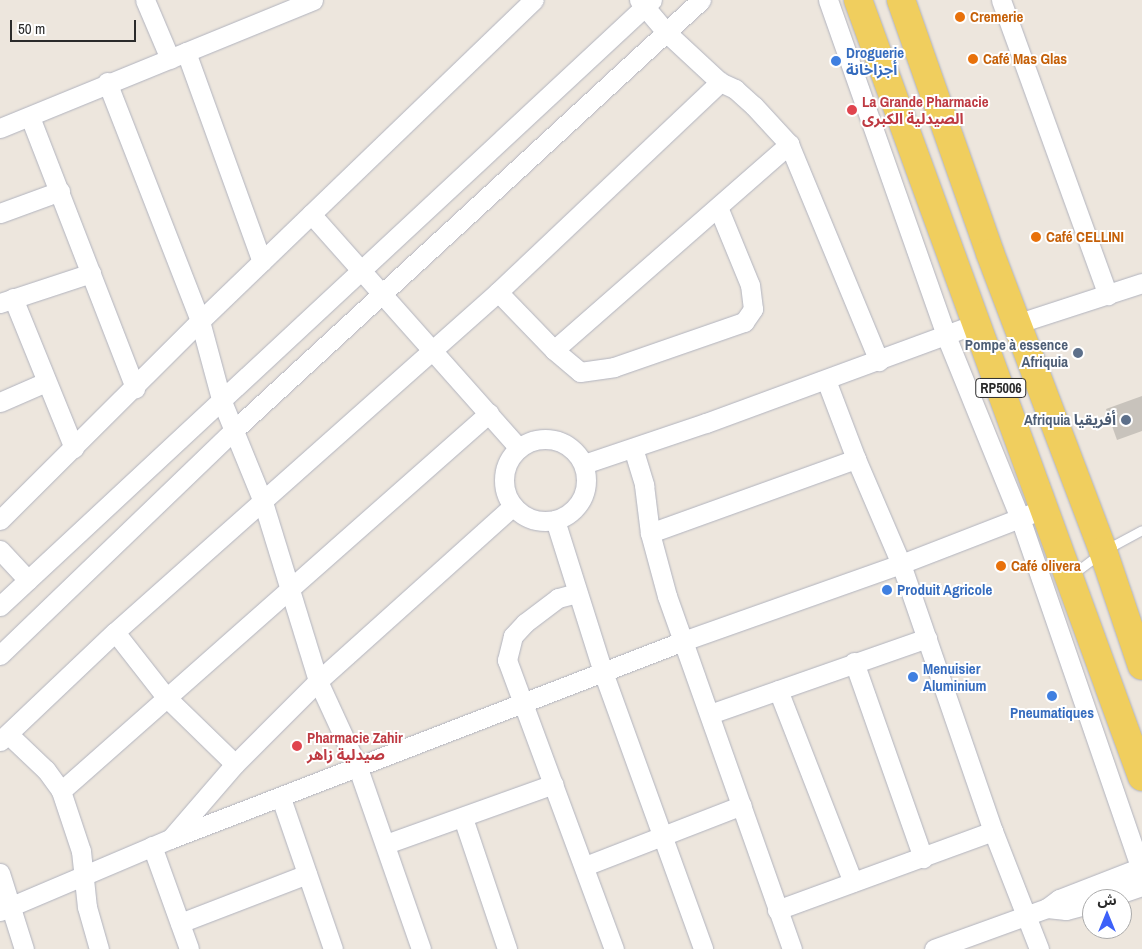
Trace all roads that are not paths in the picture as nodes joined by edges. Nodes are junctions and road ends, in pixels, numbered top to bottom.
1 (145, 0) edge
2 (313, 0) edge
3 (534, 0) edge
4 (701, 0) edge
5 (828, 0) edge
6 (858, 0) edge
7 (901, 0) edge
8 (1001, 0) edge
9 (645, 2) edge
10 (667, 33) junction
11 (178, 55) junction
12 (107, 82) junction
13 (720, 82) junction
14 (30, 117) junction
15 (0, 128) edge
16 (789, 144) junction
17 (60, 192) junction
18 (718, 207) junction
19 (0, 213) edge
20 (311, 214) junction
21 (262, 262) junction
22 (361, 270) junction
23 (91, 272) junction
24 (1140, 289) edge
25 (498, 292) junction
26 (382, 293) junction
27 (1108, 295) junction
28 (7, 301) edge
29 (200, 321) junction
30 (978, 323) junction
31 (1018, 323) junction
32 (946, 336) junction
33 (554, 350) junction
34 (431, 351) junction
35 (879, 361) junction
36 (826, 380) junction
37 (46, 382) junction
38 (135, 388) junction
39 (221, 399) junction
40 (0, 402) edge
41 (489, 413) junction
42 (233, 431) junction
43 (74, 448) junction
44 (519, 448) junction
45 (633, 448) junction
46 (856, 459) junction
47 (584, 464) junction
48 (263, 502) junction
49 (514, 506) junction
50 (1031, 514) junction
51 (0, 520) edge
52 (555, 520) junction
53 (1142, 530) edge
54 (650, 533) junction
55 (0, 550) edge
56 (1103, 551) junction
57 (901, 564) junction
58 (1068, 578) junction
59 (28, 580) junction
60 (288, 590) junction
61 (578, 592) junction
62 (0, 606) edge
63 (115, 632) junction
64 (927, 638) junction
65 (683, 641) junction
66 (0, 654) edge
67 (854, 662) junction
68 (1142, 666) edge
69 (603, 672) junction
70 (318, 681) junction
71 (778, 690) junction
72 (166, 697) junction
73 (523, 704) junction
74 (710, 714) junction
75 (4, 738) edge
76 (235, 764) junction
77 (358, 768) junction
78 (1142, 777) edge
79 (554, 784) junction
80 (61, 791) junction
81 (281, 798) junction
82 (742, 805) junction
83 (462, 818) junction
84 (993, 831) junction
85 (663, 834) junction
86 (170, 839) junction
87 (386, 844) junction
88 (152, 846) junction
89 (923, 858) junction
90 (585, 866) junction
91 (0, 873) edge
92 (1142, 873) edge
93 (307, 874) junction
94 (85, 875) junction
95 (852, 882) junction
96 (1119, 889) edge
97 (1082, 905) edge
98 (1048, 908) junction
99 (5, 910) edge
100 (777, 910) junction
101 (1026, 916) junction
102 (180, 923) junction
103 (940, 948) edge
104 (24, 949) edge
105 (99, 949) edge
106 (189, 949) edge
107 (333, 949) edge
108 (421, 949) edge
109 (507, 949) edge
110 (614, 949) edge
111 (703, 949) edge
112 (792, 949) edge
113 (1039, 949) edge

1 - 11 street
2 - 11 street
3 - 20 street
4 - 10 street
5 - 32 street
6 - 30 main road, RP5006
7 - 31 main road, RP5006
8 - 27 street
9 - 10 street
9 - 22 street
10 - 13 street
10 - 26 street
11 - 12 street
11 - 21 street
12 - 14 street
12 - 29 street
13 - 16 street
13 - 25 street
14 - 15 street
14 - 17 street
16 - 18 street
16 - 35 street
17 - 19 street
17 - 23 street
18 - 33 street
18 - 33 street
20 - 21 street
20 - 22 street
21 - 29 street
22 - 26 street
22 - 39 street
23 - 28 street
23 - 38 street
24 - 27 street
25 - 33 street
25 - 34 street
26 - 34 street
26 - 42 street
27 - 31 street
28 - 37 street
29 - 38 street
29 - 39 street
30 - 32 street
30 - 50 main road, RP5006
31 - 56 main road, RP5006
32 - 35 street
32 - 50 street
34 - 41 street
34 - 48 street
35 - 36 street
36 - 45 street
36 - 46 street
37 - 40 street
37 - 43 street
38 - 43 street
39 - 42 street
39 - 59 street
41 - 44 street
41 - 60 street
42 - 48 street
42 - 66 street
43 - 51 street
44 - 47 street
44 - 49 street
45 - 47 street
45 - 54 street
46 - 54 street
46 - 57 street
47 - 52 street
48 - 60 street
48 - 63 street
49 - 52 street
49 - 70 street
50 - 57 street
50 - 58 main road, RP5006
50 - 92 street
52 - 61 street
53 - 56 lane
54 - 65 street
55 - 59 street
56 - 58 lane
56 - 68 main road, RP5006
57 - 64 street
57 - 65 street
58 - 78 main road, RP5006
59 - 62 street
60 - 70 street
60 - 72 street
61 - 69 street
61 - 73 street
63 - 72 street
63 - 75 street
64 - 67 street
64 - 84 street
65 - 69 street
65 - 74 street
67 - 71 street
67 - 89 street
69 - 73 street
69 - 85 street
70 - 76 street
70 - 77 street
71 - 74 street
71 - 95 street
72 - 76 street
72 - 80 street
73 - 77 street
73 - 79 street
74 - 82 street
75 - 80 street
76 - 86 street
77 - 81 street
77 - 87 street
79 - 83 street
79 - 90 street
80 - 94 street
81 - 86 street
81 - 93 street
82 - 85 street
82 - 100 street
83 - 87 street
83 - 109 street
84 - 89 street
84 - 101 street
85 - 90 street
85 - 111 street
86 - 88 street
87 - 108 street
88 - 94 street
88 - 102 street
89 - 95 street
90 - 110 street
91 - 99 street
92 - 96 street
92 - 98 street
93 - 102 street
93 - 107 street
94 - 99 street
94 - 105 street
95 - 100 street
97 - 98 street
98 - 101 street
99 - 104 street
100 - 112 street
101 - 103 street
101 - 113 street
102 - 106 street

